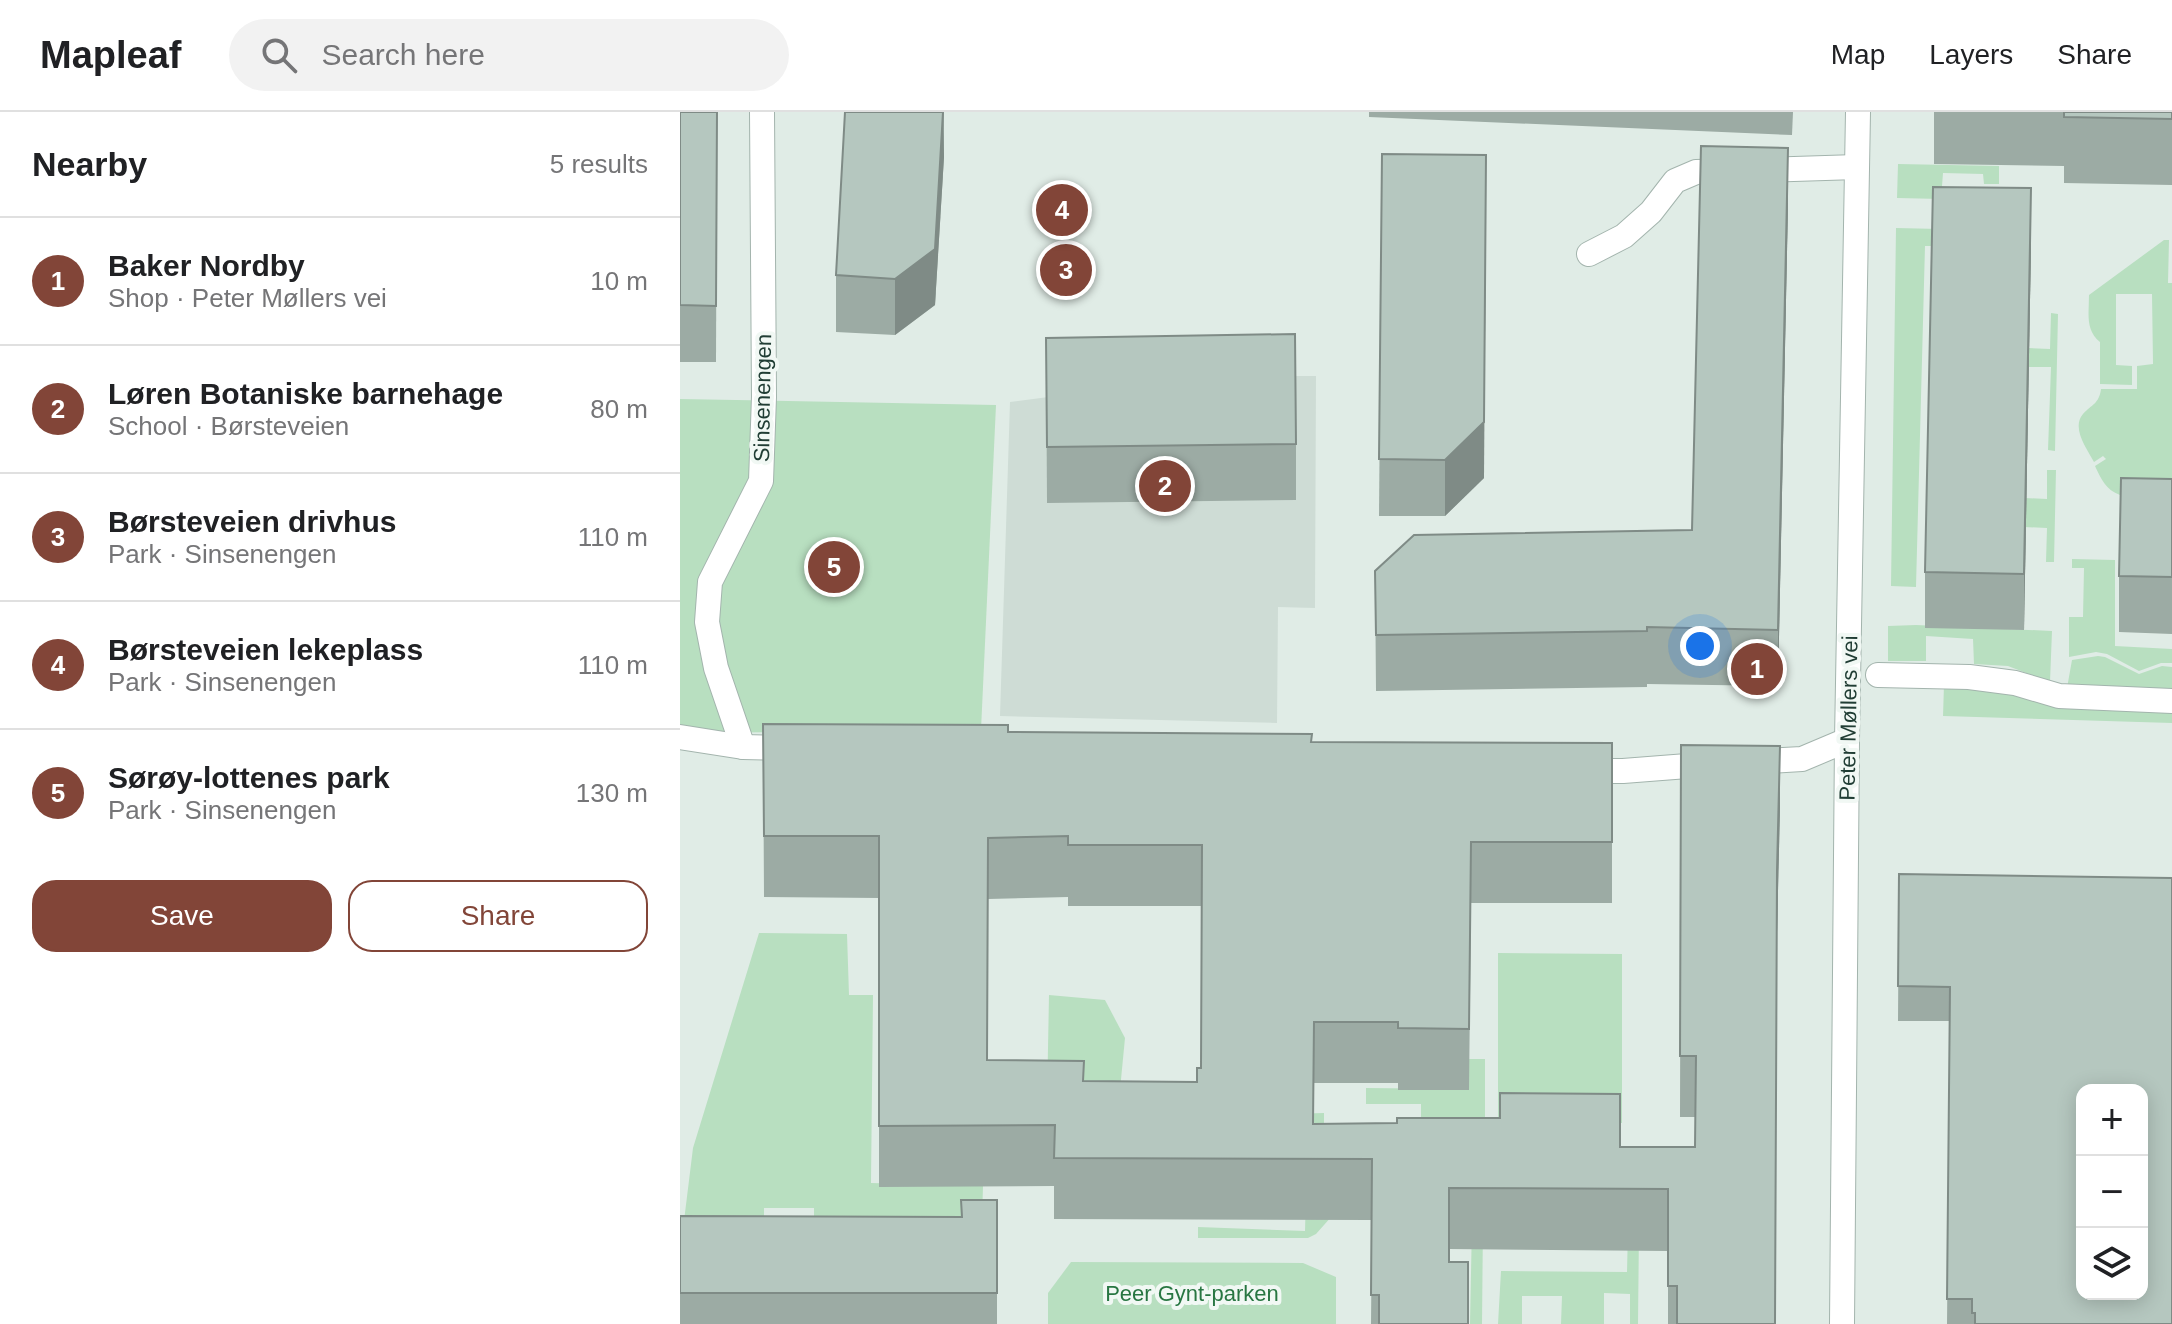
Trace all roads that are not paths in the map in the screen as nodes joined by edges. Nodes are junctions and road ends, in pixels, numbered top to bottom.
1 (762, 112) edge
2 (1858, 112) edge
3 (1857, 167) junction
4 (1589, 254) dead end
5 (1878, 675) dead end
6 (2172, 701) edge
7 (680, 737) edge
8 (1847, 740) junction
9 (743, 747) junction
10 (820, 748) edge
11 (1562, 771) edge
12 (1842, 1324) edge

1 - 9 street, Sinsenengen
2 - 3 street, Peter Møllers vei
3 - 4 street
3 - 8 street, Peter Møllers vei
5 - 6 street
7 - 9 street
8 - 11 street
8 - 12 street, Peter Møllers vei
9 - 10 street

